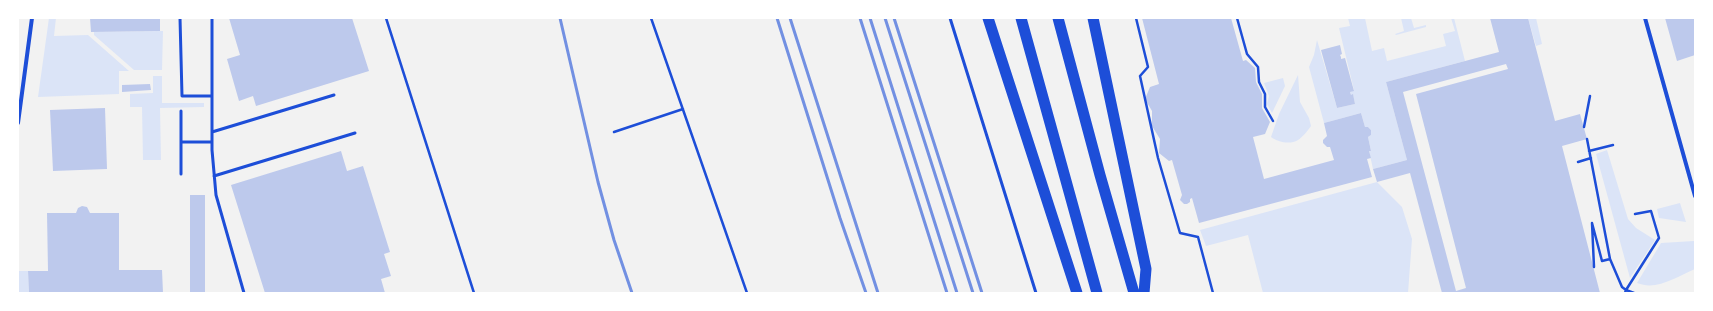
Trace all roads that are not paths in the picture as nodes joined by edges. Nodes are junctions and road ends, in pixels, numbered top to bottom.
1 (32, 18) edge
2 (180, 18) edge
3 (212, 18) edge
4 (950, 18) edge
5 (988, 18) edge
6 (1022, 18) edge
7 (1058, 18) edge
8 (1093, 18) edge
9 (1645, 18) edge
10 (334, 95) dead end
11 (212, 96) junction
12 (181, 112) dead end
13 (18, 123) edge
14 (212, 132) junction
15 (355, 133) dead end
16 (182, 142) junction
17 (212, 142) junction
18 (181, 174) dead end
19 (214, 176) junction
20 (1695, 196) edge
21 (244, 293) edge
22 (1036, 293) edge
23 (1077, 293) edge
24 (1097, 293) edge
25 (1134, 293) edge
26 (1144, 293) edge

1 - 13 street
2 - 11 lane
3 - 11 lane
4 - 22 lane
5 - 23 highway
6 - 24 highway
7 - 25 highway
8 - 26 highway
9 - 20 street
10 - 14 lane
11 - 14 lane
12 - 16 lane
14 - 17 lane
15 - 19 lane
16 - 17 lane
16 - 18 lane
17 - 19 lane
19 - 21 lane

